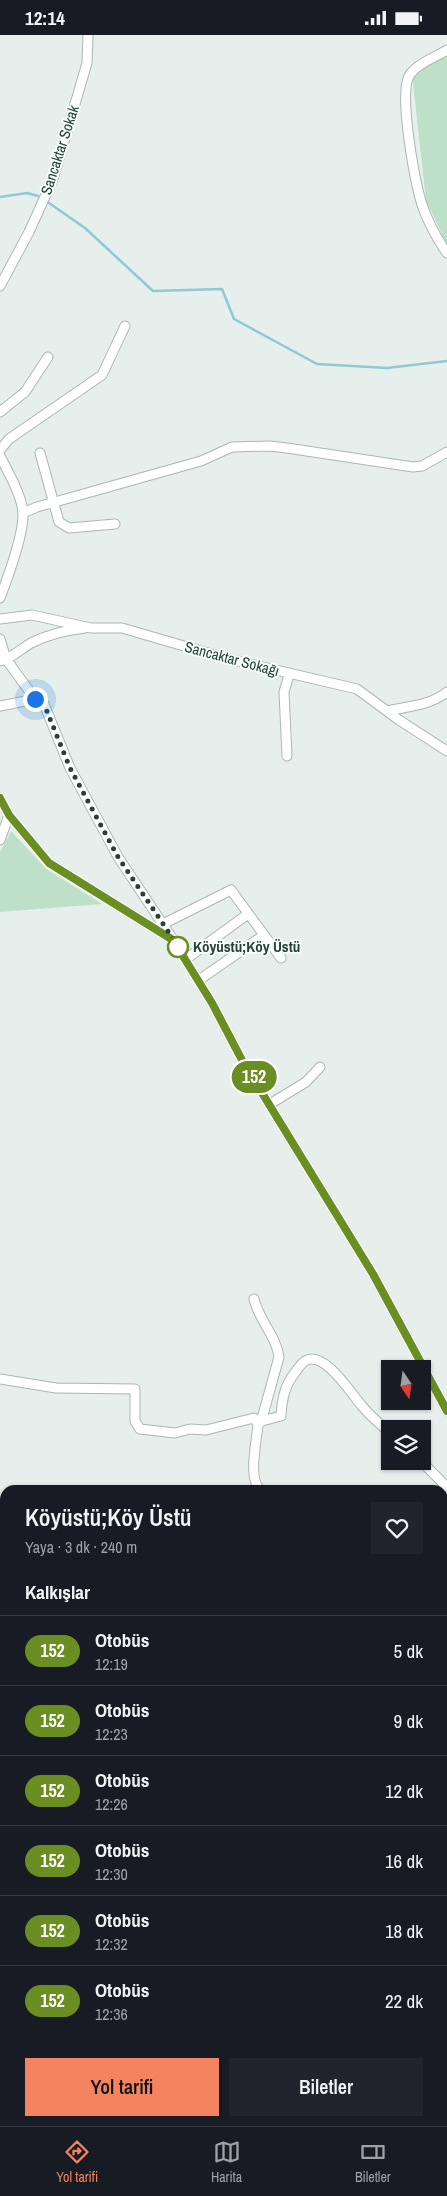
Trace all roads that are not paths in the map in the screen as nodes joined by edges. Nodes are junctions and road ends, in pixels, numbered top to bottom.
1 (88, 35) edge
2 (447, 50) edge
3 (447, 253) edge
4 (0, 285) edge
5 (124, 326) dead end
6 (48, 357) dead end
7 (0, 412) edge
8 (0, 450) edge
9 (447, 452) edge
10 (40, 453) dead end
11 (0, 457) edge
12 (54, 503) junction
13 (23, 513) junction
14 (116, 524) dead end
15 (0, 564) edge
16 (10, 567) junction
17 (0, 598) edge
18 (0, 619) edge
19 (91, 628) junction
20 (0, 639) edge
21 (3, 660) edge
22 (289, 675) junction
23 (447, 692) edge
24 (35, 699) junction
25 (0, 706) edge
26 (388, 711) junction
27 (447, 751) edge
28 (287, 756) dead end
29 (0, 799) edge
30 (9, 815) junction
31 (0, 840) edge
32 (248, 914) junction
33 (163, 924) junction
34 (264, 935) junction
35 (173, 940) junction
36 (281, 958) dead end
37 (186, 959) junction
38 (199, 980) junction
39 (320, 1067) dead end
40 (270, 1104) junction
41 (254, 1299) dead end
42 (0, 1379) edge
43 (447, 1411) edge
44 (260, 1422) junction
45 (381, 1424) edge
46 (431, 1470) edge
47 (255, 1485) edge
48 (445, 1485) edge

1 - 4 street, Sancaktar Sokak
2 - 3 street
5 - 8 street
6 - 7 street
9 - 12 street
10 - 12 street
11 - 13 street
12 - 13 street
12 - 14 street
13 - 16 street
15 - 16 street
16 - 17 street
18 - 19 street, Sancaktar Sokağı
19 - 21 street
19 - 22 street, Sancaktar Sokağı
20 - 21 street
21 - 24 street
22 - 26 street, Sancaktar Sokağı
22 - 28 street
23 - 26 street
24 - 25 street
24 - 33 street
26 - 27 street, Sancaktar Sokağı
29 - 30 street
30 - 31 street
30 - 35 street
32 - 33 street
32 - 34 street
32 - 37 street
33 - 35 street
34 - 36 street
34 - 38 street
35 - 37 street
37 - 38 street
38 - 40 street
39 - 40 street
40 - 43 street
41 - 44 street
42 - 44 street
44 - 45 street
44 - 47 street
46 - 48 street

